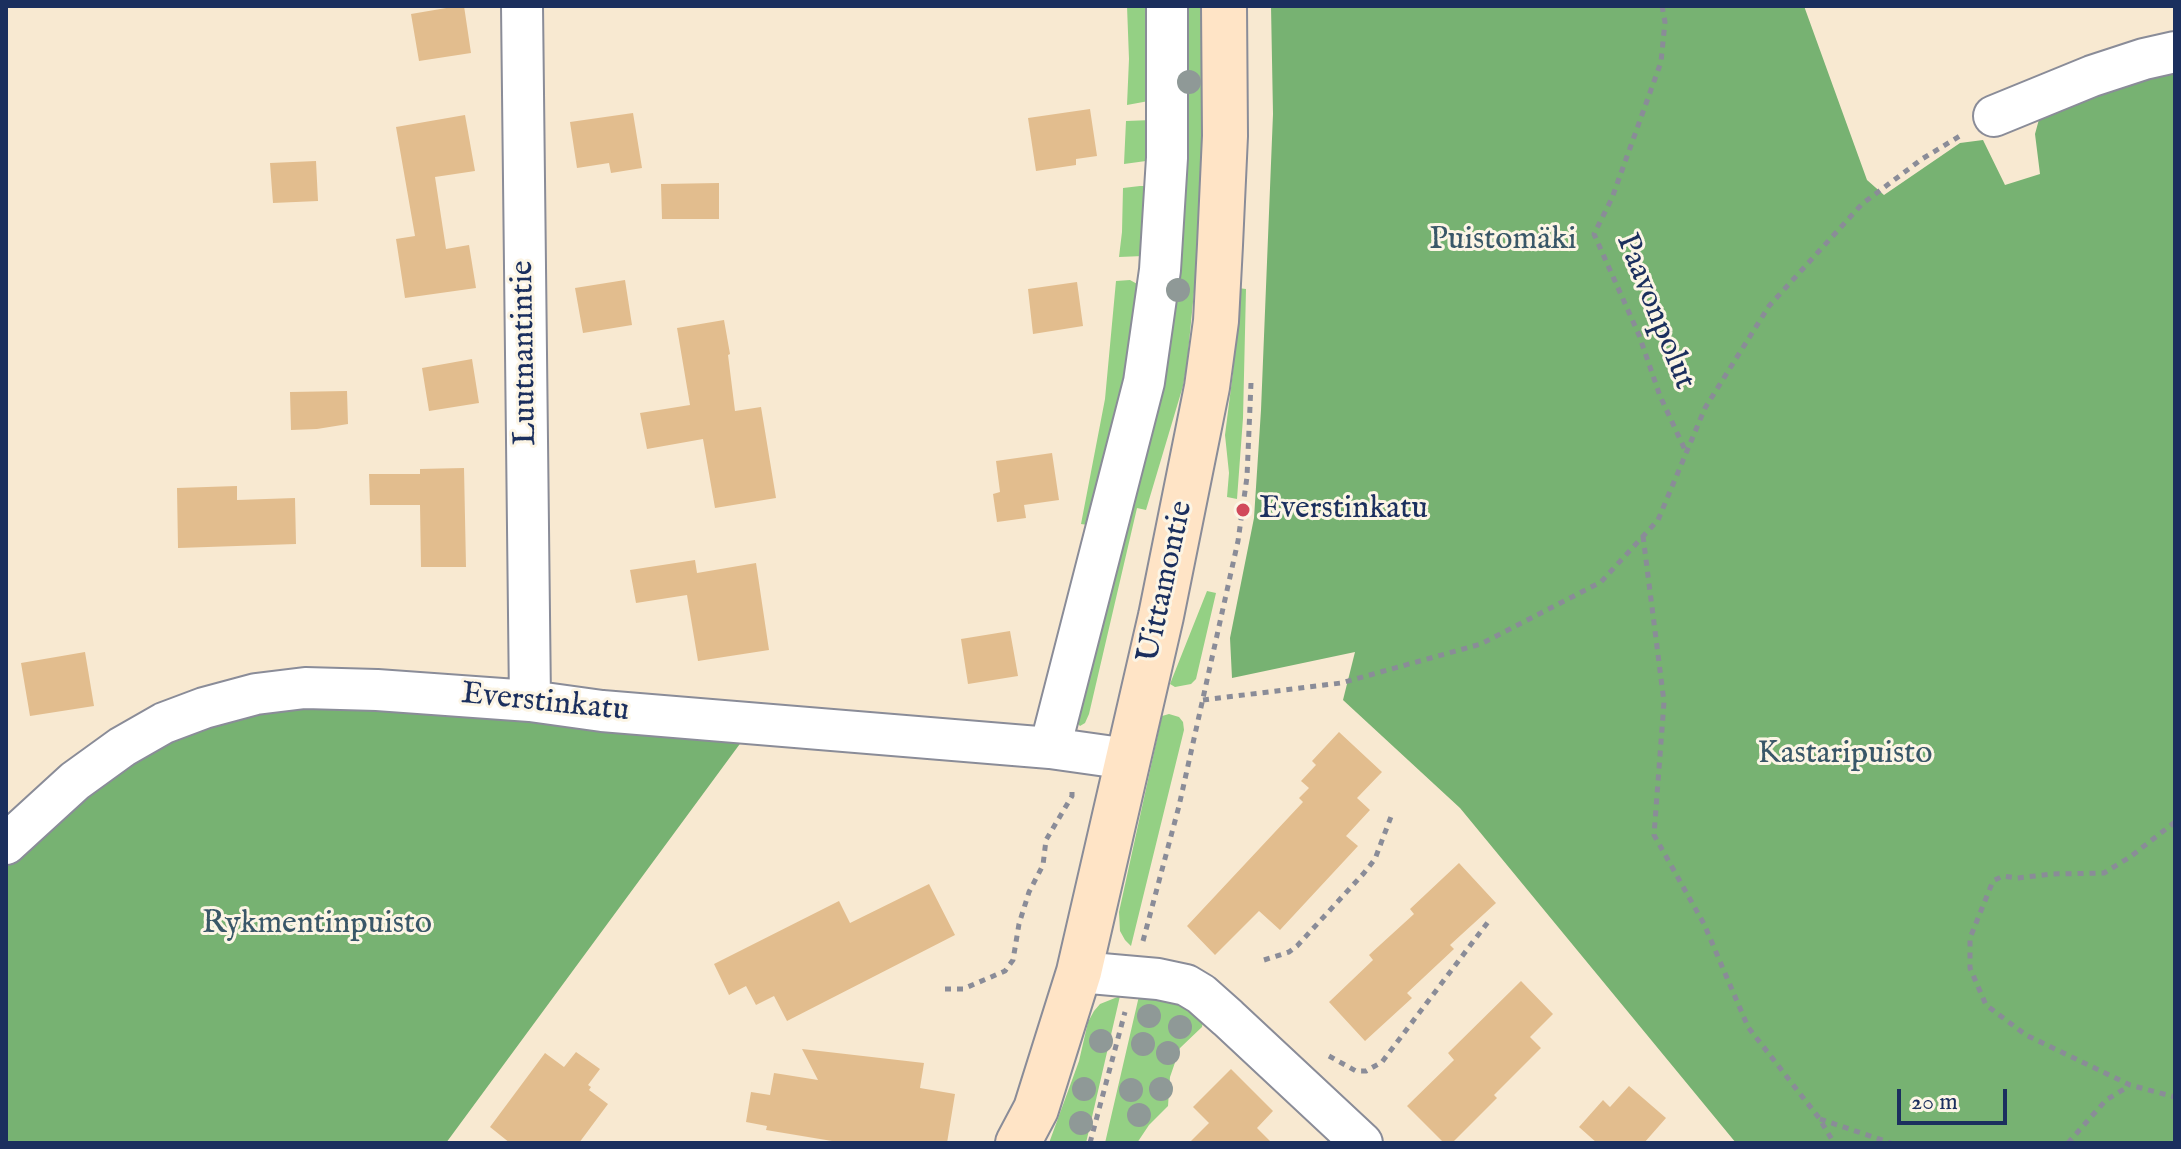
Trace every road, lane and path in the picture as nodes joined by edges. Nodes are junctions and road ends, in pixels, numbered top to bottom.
1 (522, 6) edge
2 (1167, 6) edge
3 (1224, 6) edge
4 (1662, 6) edge
5 (2175, 52) edge
6 (1994, 116) joint
7 (1686, 453) junction
8 (1643, 536) junction
9 (1203, 700) dead end
10 (530, 701) junction
11 (1050, 748) junction
12 (1128, 759) junction
13 (1073, 781) dead end
14 (1392, 814) dead end
15 (2175, 822) edge
16 (6, 844) edge
17 (1488, 922) dead end
18 (1264, 960) dead end
19 (1079, 972) junction
20 (945, 989) dead end
21 (1318, 1049) dead end
22 (2130, 1085) junction
23 (2175, 1097) edge
24 (1819, 1118) junction
25 (1018, 1143) edge
26 (1362, 1143) edge
27 (1834, 1143) edge
28 (1891, 1143) edge
29 (2068, 1143) edge

1 - 10 street, Luutnantintie
2 - 11 street
3 - 12 street, Uittamontie
4 - 7 path, Paavonpolut
5 - 6 street
6 - 7 path
7 - 8 path
8 - 9 path
8 - 24 path
10 - 11 street, Everstinkatu
10 - 16 street, Everstinkatu
11 - 12 street, Everstinkatu
12 - 19 street, Uittamontie
13 - 20 path
14 - 18 path
15 - 22 path
17 - 21 path
19 - 25 street, Uittamontie
19 - 26 street
22 - 23 path
22 - 29 path
24 - 27 path
24 - 28 path

